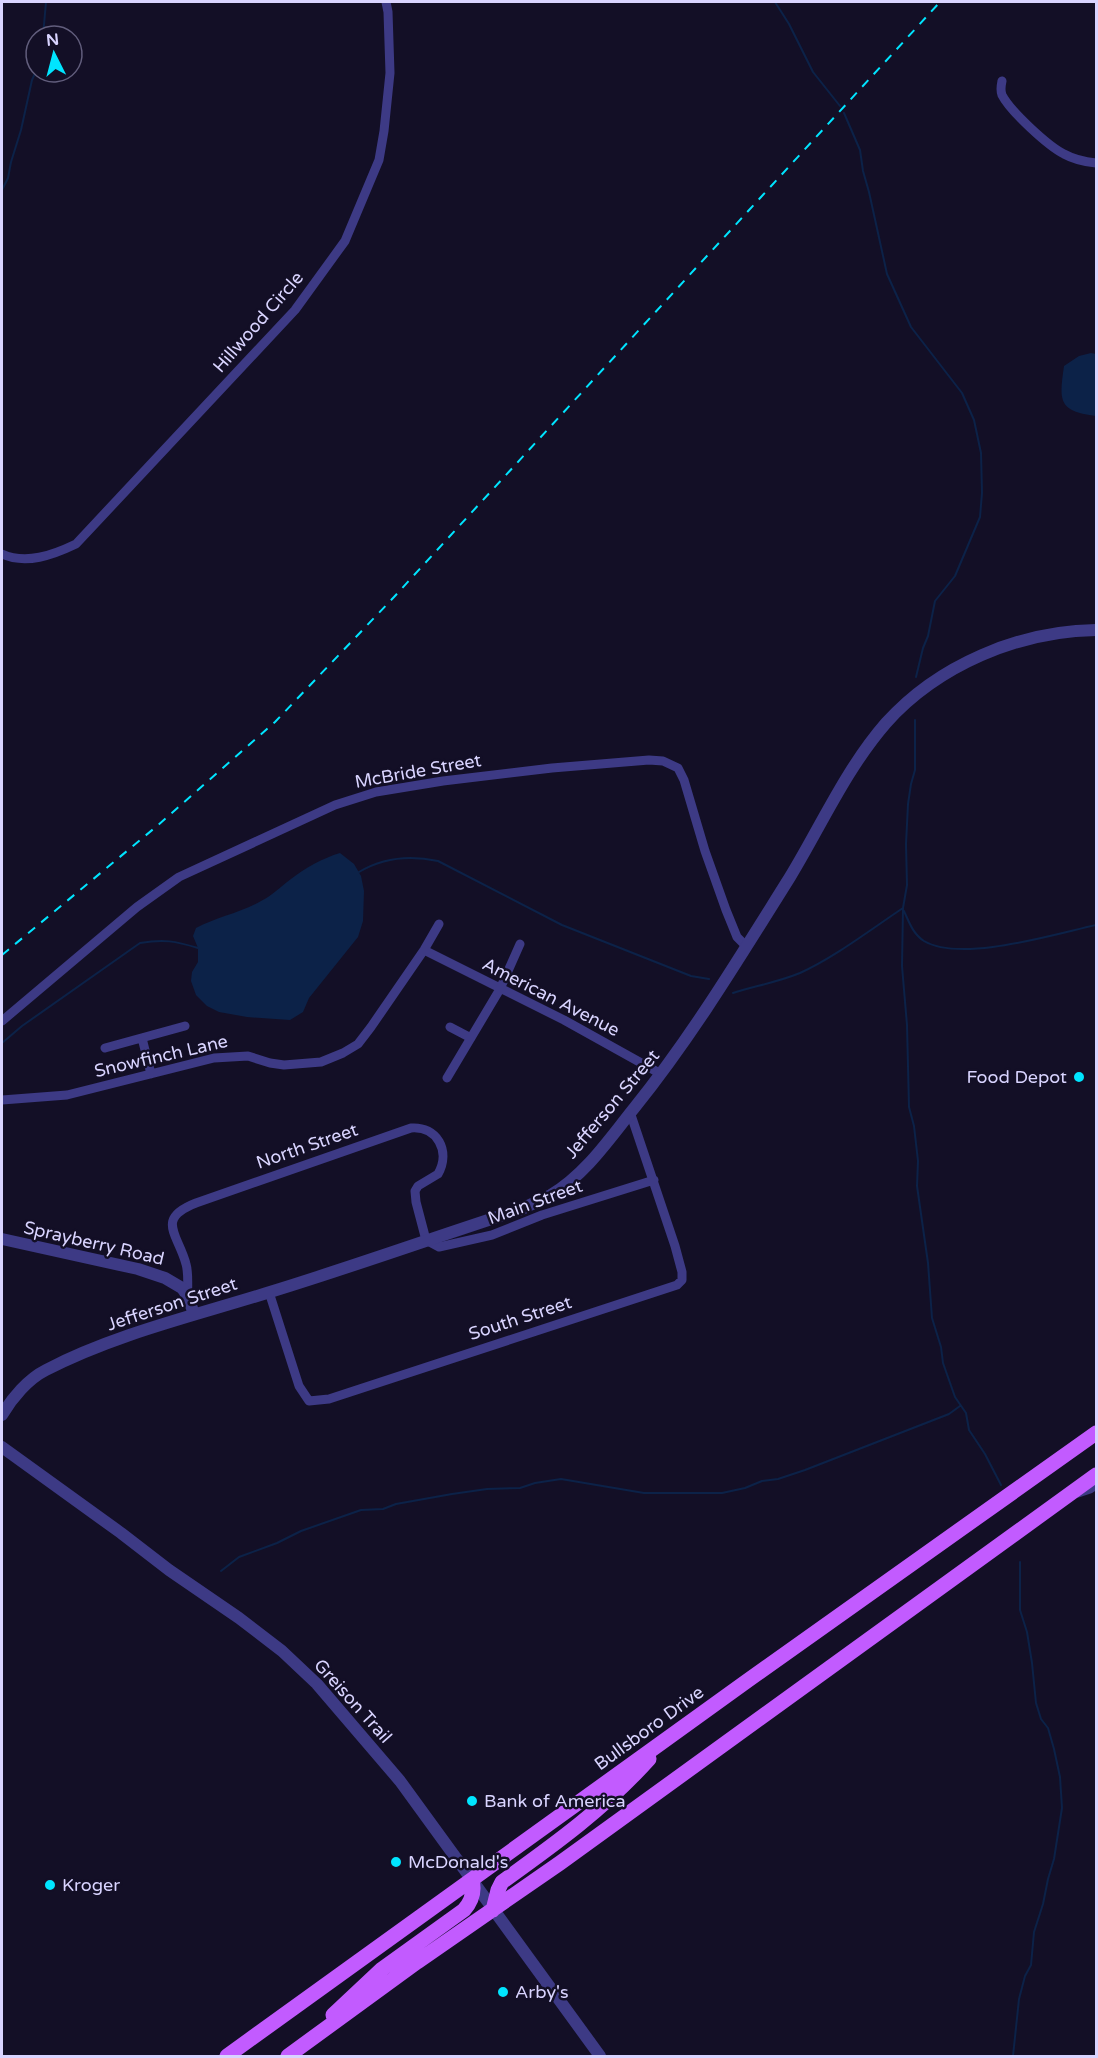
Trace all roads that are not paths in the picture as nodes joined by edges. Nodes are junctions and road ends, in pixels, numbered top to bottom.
1 (386, 2) edge
2 (1002, 81) dead end
3 (1096, 163) edge
4 (2, 554) edge
5 (1096, 630) edge
6 (439, 924) dead end
7 (520, 944) dead end
8 (746, 946) junction
9 (424, 950) junction
10 (500, 989) junction
11 (2, 1021) edge
12 (185, 1026) dead end
13 (450, 1027) dead end
14 (142, 1038) junction
15 (471, 1038) junction
16 (105, 1048) dead end
17 (151, 1074) junction
18 (661, 1074) junction
19 (447, 1078) dead end
20 (2, 1100) edge
21 (630, 1112) junction
22 (654, 1180) junction
23 (2, 1239) edge
24 (426, 1240) junction
25 (270, 1292) junction
26 (188, 1297) junction
27 (194, 1314) junction
28 (2, 1415) edge
29 (1096, 1433) edge
30 (2, 1447) edge
31 (1096, 1474) edge
32 (1096, 1485) edge
33 (1067, 1496) junction
34 (670, 1737) junction
35 (472, 1880) junction
36 (493, 1910) junction
37 (317, 2035) junction
38 (227, 2056) edge
39 (288, 2056) edge
40 (600, 2056) edge

1 - 4 street, Hillwood Circle
2 - 3 street
5 - 8 street, Jefferson Street
6 - 9 street, Snowfinch Lane
7 - 10 street
8 - 11 street, McBride Street
8 - 18 street, Jefferson Street
9 - 10 street, American Avenue
9 - 17 street, Snowfinch Lane
10 - 15 street
10 - 18 street, American Avenue
12 - 14 street
13 - 15 street
14 - 16 street
14 - 17 street
15 - 19 street
17 - 20 street, Snowfinch Lane
18 - 21 street, Jefferson Street
21 - 22 street, South Street
21 - 24 street, Jefferson Street
22 - 24 street, Main Street
22 - 25 street, South Street
23 - 26 street, Sprayberry Road
24 - 25 street, Jefferson Street
24 - 26 street, North Street
25 - 27 street, Jefferson Street
26 - 27 street
27 - 28 street, Jefferson Street
29 - 34 main road, Bullsboro Drive
30 - 35 street, Greison Trail
31 - 33 main road
32 - 33 street
33 - 36 main road
34 - 35 main road, Bullsboro Drive
34 - 36 main road
35 - 36 street, Greison Trail
35 - 37 main road
35 - 38 main road, Bullsboro Drive
36 - 37 main road
36 - 40 street, Greison Trail
37 - 39 main road

